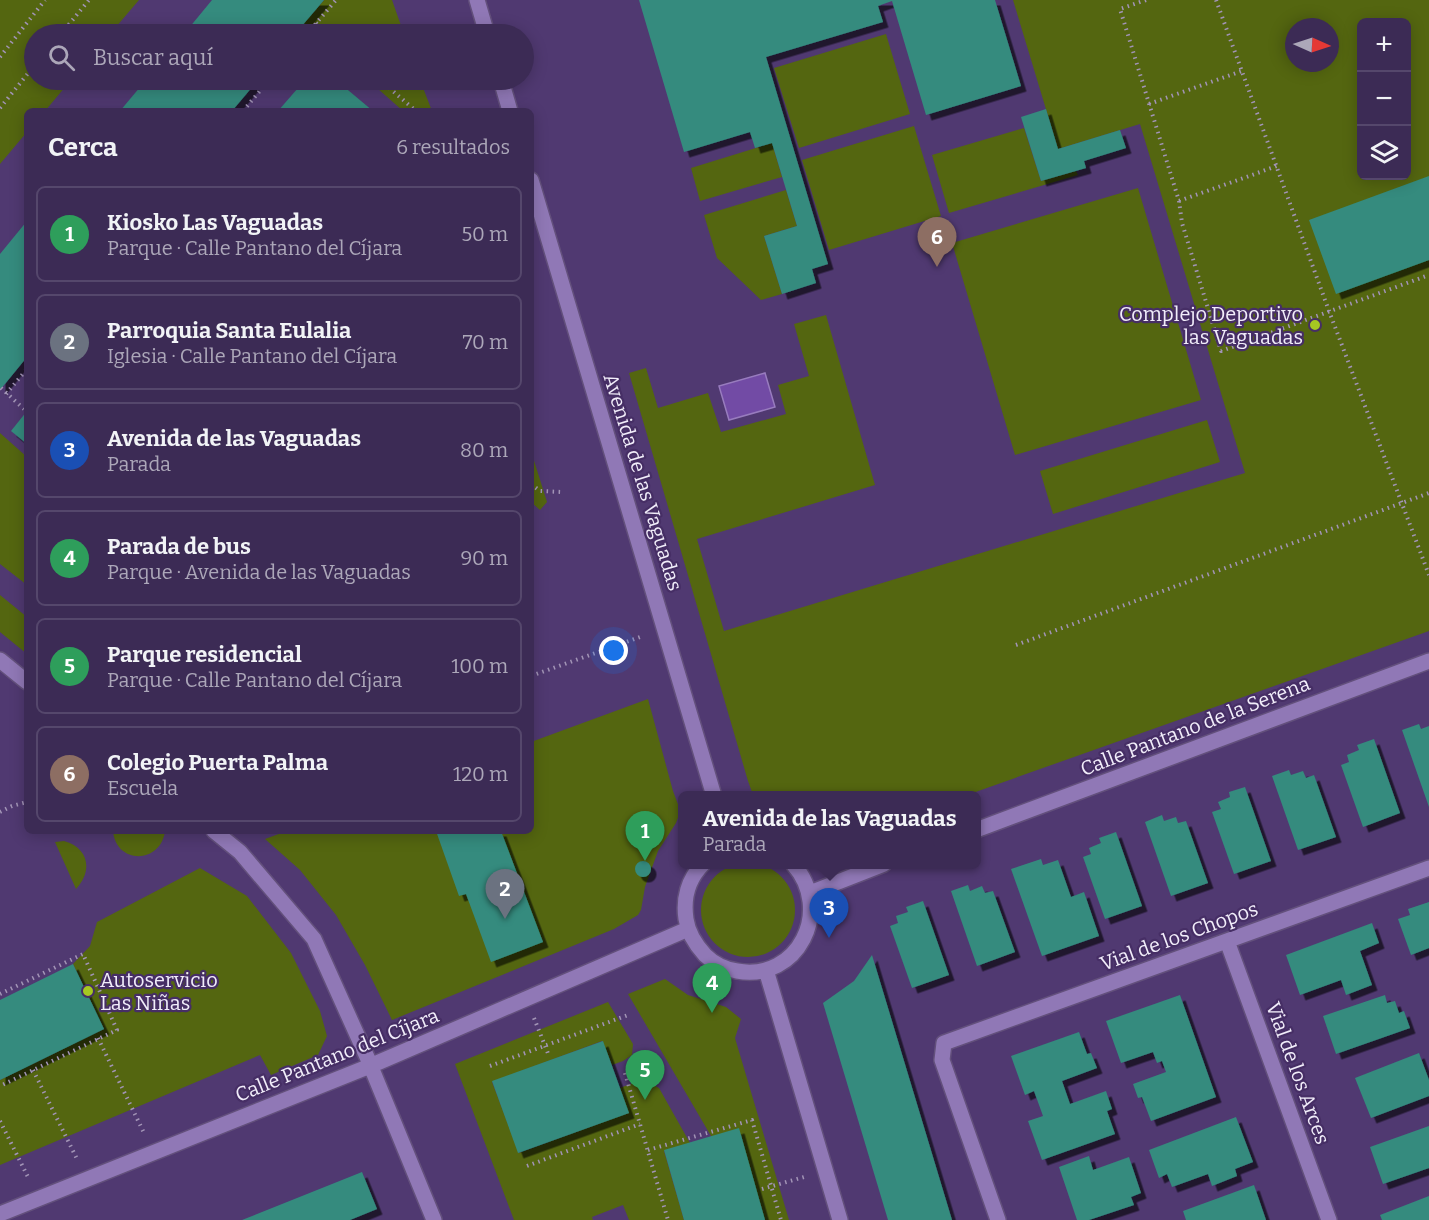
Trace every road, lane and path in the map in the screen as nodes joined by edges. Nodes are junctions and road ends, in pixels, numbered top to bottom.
1 (45, 0) edge
2 (89, 0) edge
3 (336, 0) edge
4 (477, 0) edge
5 (1146, 0) edge
6 (1216, 0) edge
7 (26, 24) edge
8 (69, 24) edge
9 (316, 24) edge
10 (484, 24) edge
11 (24, 27) edge
12 (0, 57) edge
13 (1242, 71) junction
14 (24, 78) edge
15 (261, 90) edge
16 (392, 90) edge
17 (504, 90) edge
18 (1149, 104) junction
19 (0, 108) edge
20 (246, 108) edge
21 (413, 108) edge
22 (509, 108) edge
23 (1277, 166) junction
24 (534, 190) edge
25 (1179, 201) junction
26 (1429, 275) edge
27 (1329, 311) junction
28 (24, 373) edge
29 (1, 388) edge
30 (6, 394) junction
31 (24, 409) dead end
32 (534, 486) edge
33 (562, 492) dead end
34 (1429, 493) edge
35 (1402, 503) junction
36 (1429, 575) edge
37 (664, 628) junction
38 (1016, 645) dead end
39 (0, 660) edge
40 (1429, 661) edge
41 (534, 675) edge
42 (24, 680) edge
43 (713, 791) edge
44 (24, 803) edge
45 (0, 812) edge
46 (981, 828) edge
47 (218, 834) edge
48 (1429, 868) edge
49 (698, 869) edge
50 (798, 869) edge
51 (871, 869) edge
52 (810, 892) junction
53 (688, 929) junction
54 (1227, 941) junction
55 (766, 970) junction
56 (0, 994) edge
57 (527, 999) junction
58 (628, 1015) dead end
59 (98, 1038) junction
60 (545, 1046) junction
61 (549, 1056) dead end
62 (370, 1066) junction
63 (490, 1066) dead end
64 (33, 1070) junction
65 (625, 1073) dead end
66 (0, 1086) edge
67 (0, 1121) edge
68 (640, 1124) junction
69 (648, 1150) junction
70 (153, 1153) junction
71 (527, 1166) dead end
72 (826, 1171) junction
73 (87, 1179) junction
74 (771, 1186) junction
75 (762, 1189) dead end
76 (38, 1199) junction
77 (0, 1214) edge
78 (434, 1220) edge
79 (668, 1220) edge
80 (781, 1220) edge
81 (840, 1220) edge
82 (998, 1220) edge
83 (1329, 1220) edge

1 - 7 path
2 - 8 path
3 - 9 path
4 - 10 street
5 - 18 path
6 - 13 path
11 - 12 path
13 - 18 path
13 - 23 path
14 - 19 path
15 - 20 path
16 - 21 path
17 - 22 street
18 - 25 path
23 - 25 path
23 - 27 path
24 - 37 street, Avenida de las Vaguadas
25 - 27 path
26 - 27 path
27 - 35 path
28 - 30 path
29 - 30 path
30 - 31 path
32 - 33 path
34 - 35 path
35 - 36 path
35 - 38 path
37 - 41 path
37 - 43 street, Avenida de las Vaguadas
39 - 42 street
40 - 46 street, Calle Pantano de la Serena
44 - 45 path
47 - 62 street
48 - 54 street, Vial de los Chopos
49 - 53 street
50 - 52 street
51 - 52 street
52 - 55 street
53 - 55 street
53 - 57 street, Calle Pantano del Cíjara
54 - 82 street, Vial de los Chopos
54 - 83 street, Vial de los Arces
55 - 72 street
56 - 59 path
57 - 60 path
57 - 62 street, Calle Pantano del Cíjara
58 - 60 path
59 - 64 path
59 - 70 path
60 - 61 path
60 - 63 path
62 - 70 street, Calle Pantano del Cíjara
62 - 78 street
64 - 66 path
64 - 73 path
65 - 68 path
67 - 76 path
68 - 69 path
68 - 71 path
69 - 74 path
69 - 79 path
70 - 73 street, Calle Pantano del Cíjara
72 - 74 path
72 - 81 street
73 - 76 street, Calle Pantano del Cíjara
74 - 75 path
74 - 80 path
76 - 77 street, Calle Pantano del Cíjara

